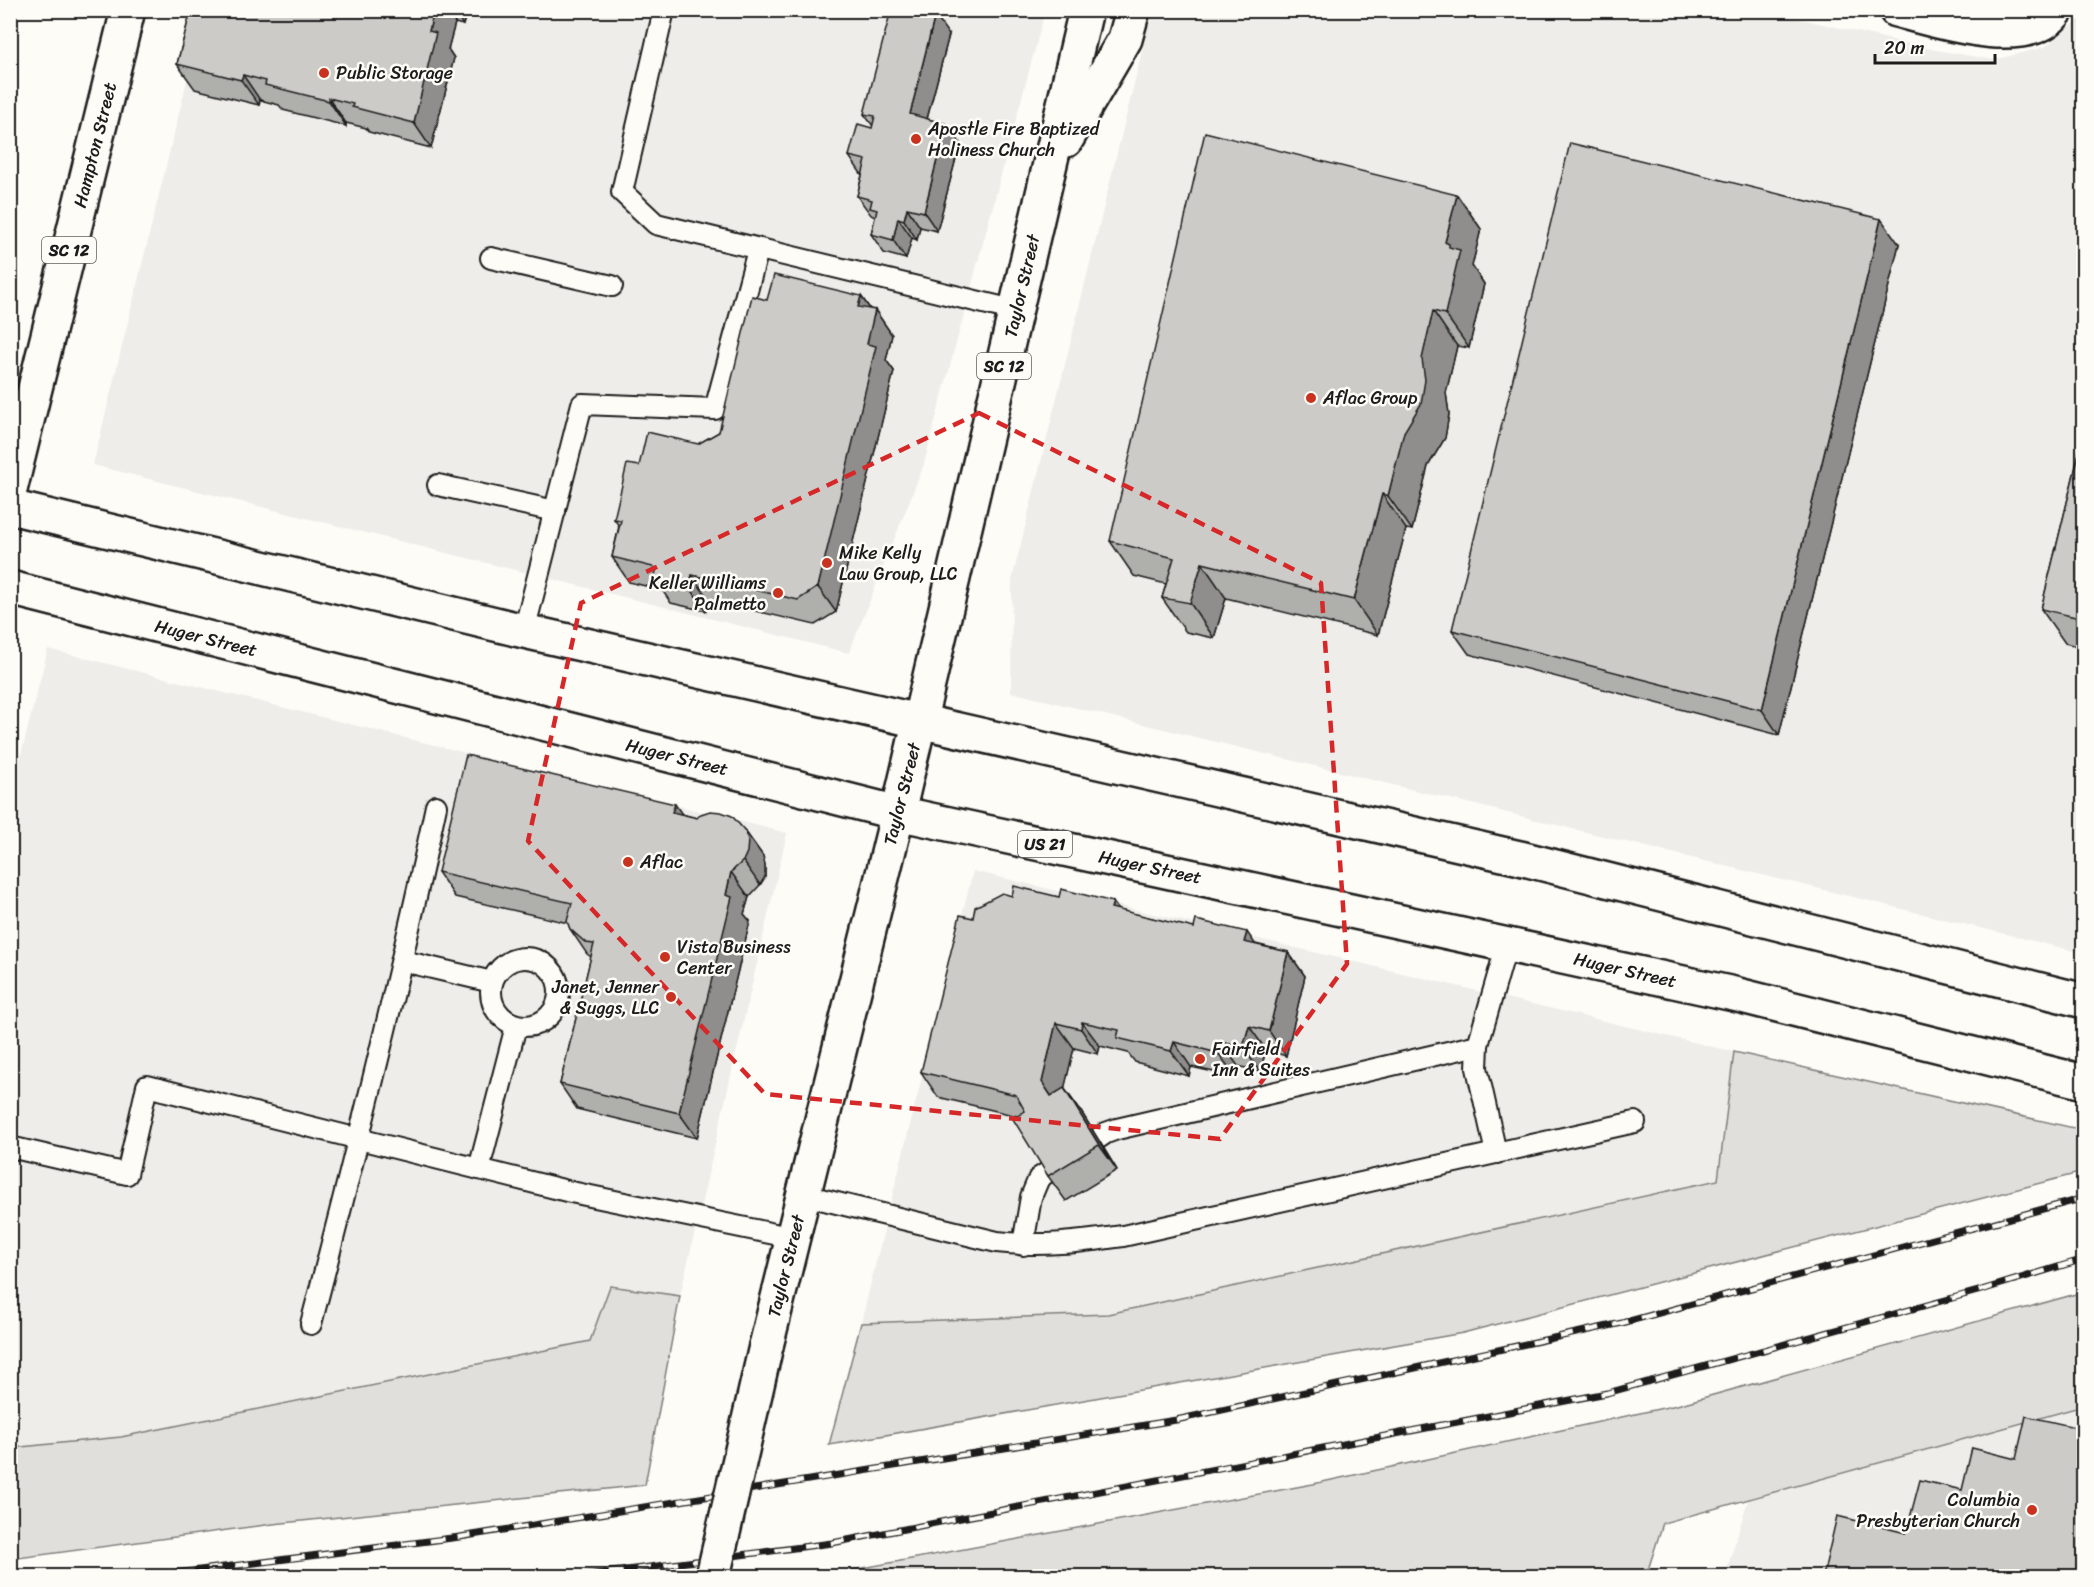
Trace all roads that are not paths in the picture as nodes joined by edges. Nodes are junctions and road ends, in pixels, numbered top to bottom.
1 (128, 10) edge
2 (664, 10) edge
3 (1086, 10) edge
4 (1133, 10) edge
5 (1896, 10) edge
6 (2046, 19) edge
7 (1051, 164) junction
8 (758, 250) junction
9 (491, 258) dead end
10 (612, 286) dead end
11 (1017, 311) junction
12 (438, 485) dead end
13 (10, 490) edge
14 (10, 507) edge
15 (555, 511) junction
16 (10, 588) edge
17 (524, 631) junction
18 (920, 721) junction
19 (436, 806) dead end
20 (897, 813) junction
21 (1507, 944) junction
22 (403, 961) junction
23 (492, 982) junction
24 (2084, 1000) edge
25 (516, 1026) junction
26 (1478, 1045) junction
27 (2084, 1082) edge
28 (1635, 1122) dead end
29 (359, 1140) junction
30 (10, 1147) edge
31 (1496, 1154) junction
32 (479, 1169) junction
33 (804, 1195) junction
34 (794, 1238) junction
35 (1023, 1245) junction
36 (311, 1324) dead end
37 (713, 1576) edge

1 - 13 main road, Hampton Street / SC 12
2 - 8 lane
3 - 7 main road, Taylor Street / SC 12
4 - 7 main road
5 - 6 main road
7 - 11 main road, Taylor Street / SC 12
8 - 11 lane
8 - 15 lane
9 - 10 lane
11 - 18 main road, Taylor Street / SC 12
12 - 15 lane
14 - 17 main road
15 - 17 lane
16 - 20 main road, Huger Street / US 21
17 - 18 main road
18 - 20 main road, Taylor Street / SC 12
18 - 24 main road
19 - 22 lane
20 - 21 main road, Huger Street / US 21
20 - 33 main road, Taylor Street / SC 12
21 - 26 lane
21 - 27 main road, Huger Street / US 21
22 - 23 lane
22 - 29 lane
23 - 25 lane
23 - 25 lane
25 - 32 lane
26 - 31 lane
26 - 35 lane
28 - 31 lane
29 - 30 lane
29 - 32 lane
29 - 36 lane
31 - 35 lane
32 - 34 lane
33 - 34 main road, Taylor Street / SC 12
33 - 35 lane
34 - 37 main road, Taylor Street / SC 12, bridge

